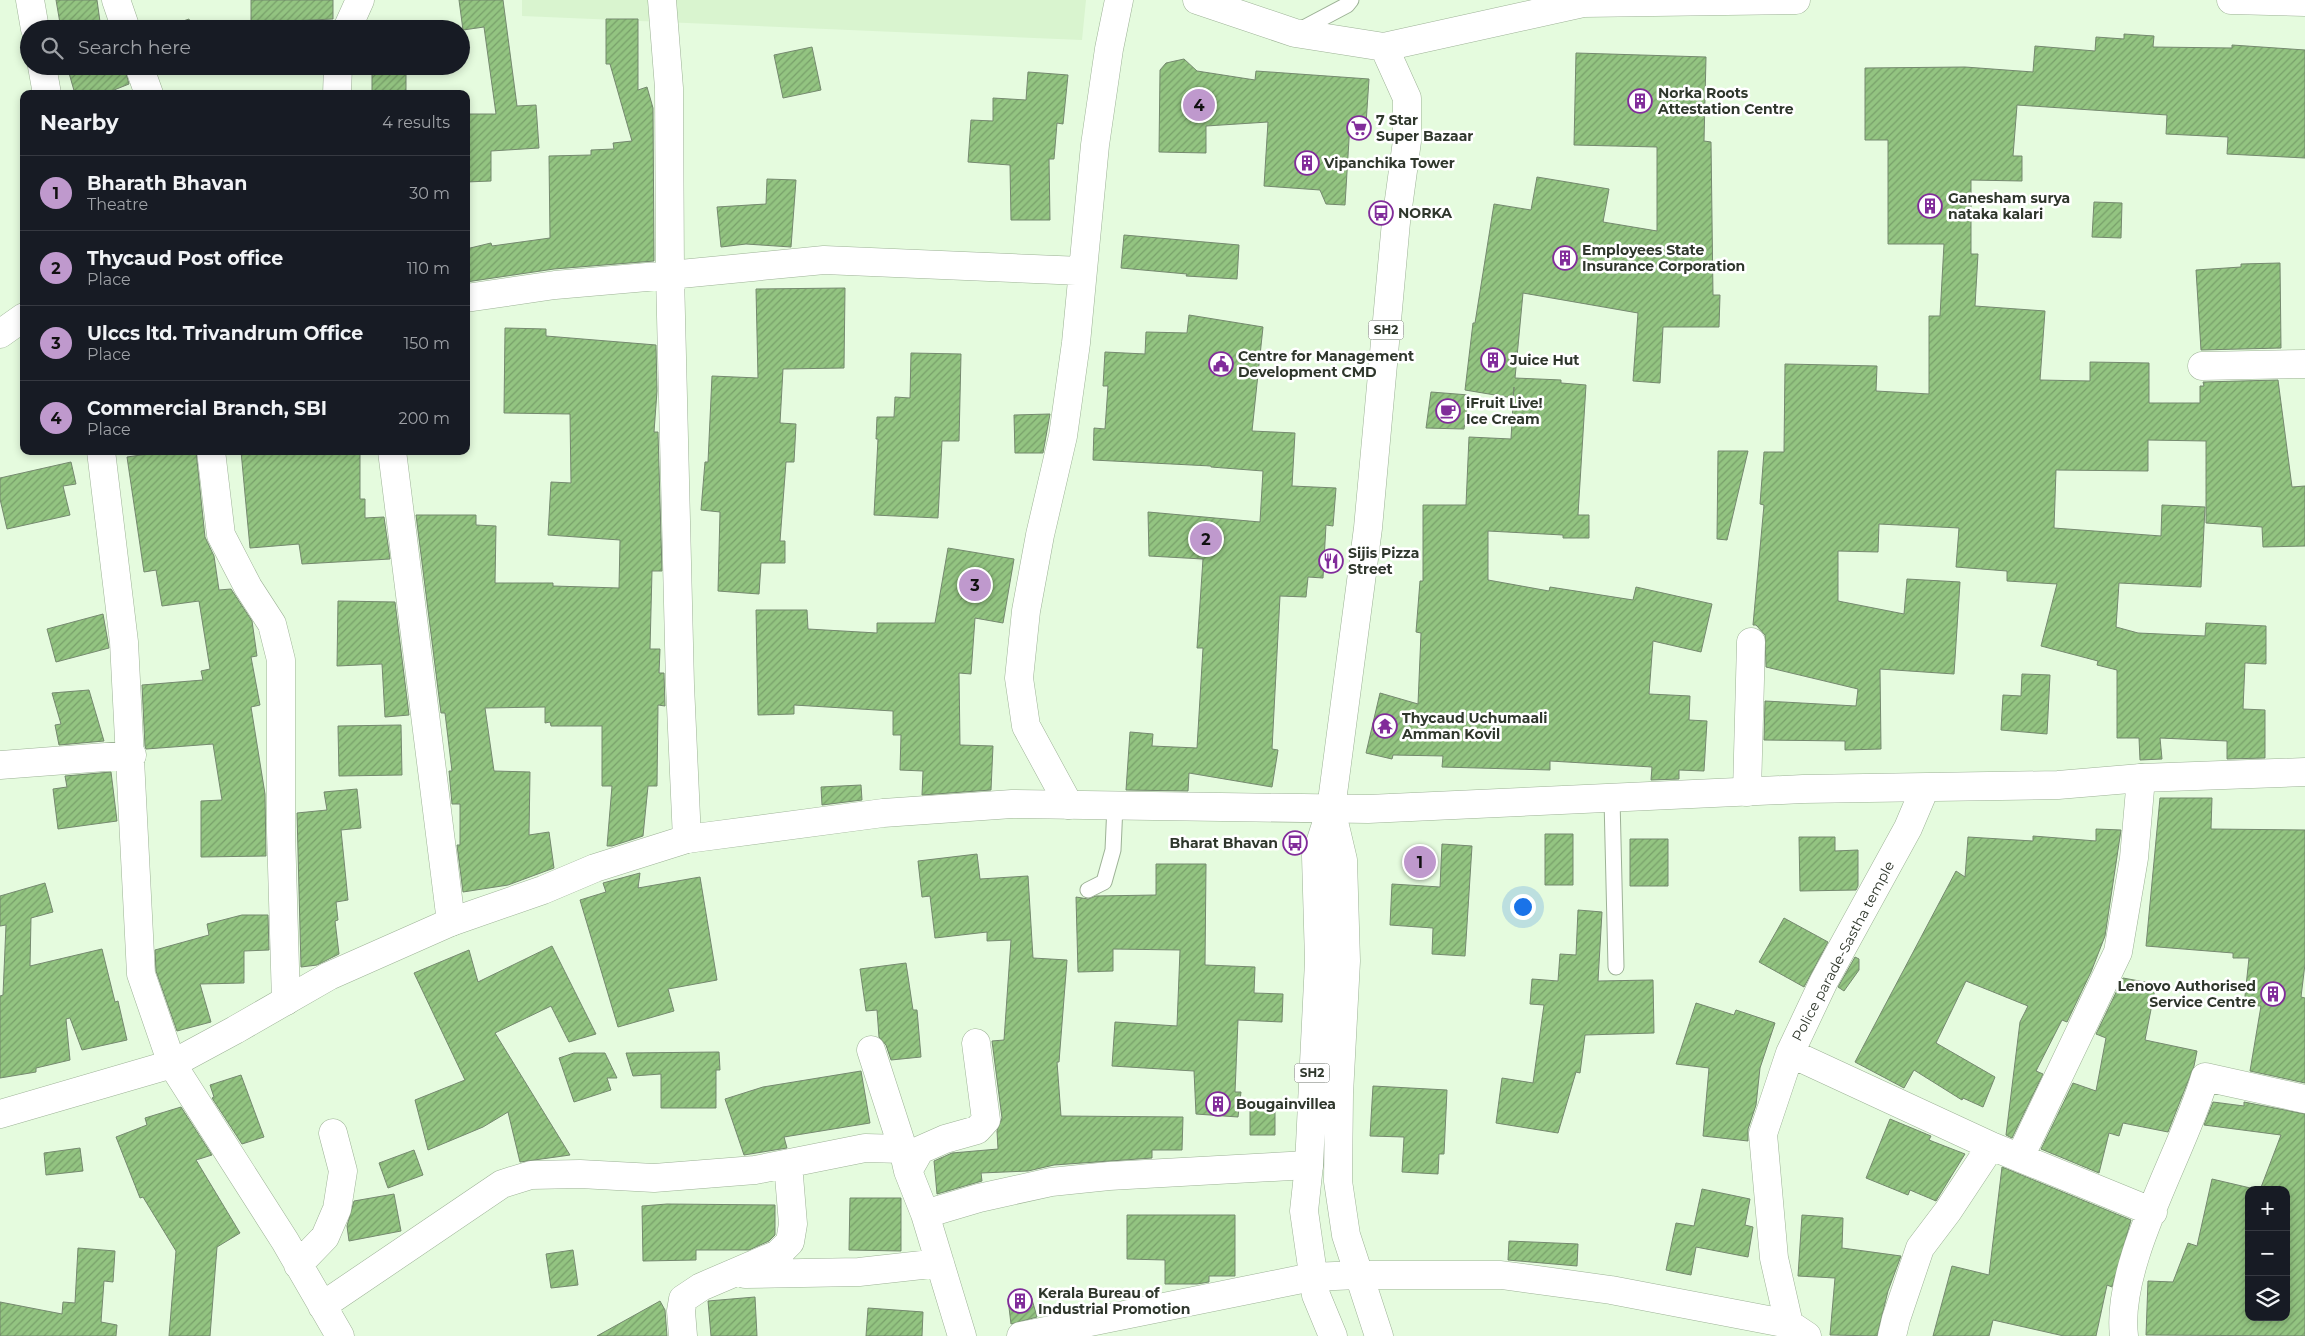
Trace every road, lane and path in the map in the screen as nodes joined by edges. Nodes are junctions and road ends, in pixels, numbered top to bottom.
1 (30, 0) edge
2 (116, 0) edge
3 (360, 0) edge
4 (662, 0) edge
5 (1119, 0) edge
6 (1197, 0) edge
7 (1351, 0) edge
8 (1796, 0) edge
9 (2231, 0) edge
10 (2305, 2) edge
11 (33, 20) edge
12 (123, 20) edge
13 (352, 20) edge
14 (1295, 33) junction
15 (1384, 47) junction
16 (44, 75) edge
17 (142, 75) edge
18 (338, 75) edge
19 (46, 90) edge
20 (148, 90) edge
21 (337, 90) edge
22 (1082, 271) junction
23 (670, 275) junction
24 (470, 297) edge
25 (20, 320) edge
26 (0, 334) edge
27 (2305, 364) edge
28 (2202, 366) dead end
29 (101, 455) edge
30 (211, 455) edge
31 (393, 455) edge
32 (1751, 642) dead end
33 (132, 755) junction
34 (0, 765) edge
35 (2305, 772) edge
36 (2141, 778) junction
37 (1925, 788) junction
38 (1747, 792) junction
39 (1612, 799) junction
40 (1069, 805) junction
41 (1115, 805) junction
42 (1331, 809) junction
43 (688, 839) junction
44 (1088, 890) dead end
45 (451, 922) junction
46 (1616, 967) dead end
47 (286, 1001) junction
48 (976, 1043) dead end
49 (871, 1050) dead end
50 (1790, 1053) junction
51 (172, 1064) junction
52 (2305, 1099) edge
53 (0, 1114) edge
54 (333, 1133) dead end
55 (1991, 1146) junction
56 (2020, 1158) junction
57 (906, 1160) junction
58 (788, 1164) junction
59 (1309, 1165) junction
60 (2153, 1212) junction
61 (925, 1214) junction
62 (940, 1263) junction
63 (298, 1265) junction
64 (732, 1274) junction
65 (1358, 1276) junction
66 (1312, 1277) junction
67 (322, 1306) junction
68 (1798, 1330) edge
69 (340, 1336) edge
70 (683, 1336) edge
71 (962, 1336) edge
72 (1021, 1336) edge
73 (1333, 1336) edge
74 (1379, 1336) edge
75 (1892, 1336) edge
76 (2124, 1336) edge

1 - 11 street
2 - 12 street
3 - 13 street
4 - 23 street
5 - 22 street
6 - 14 street
7 - 14 lane
8 - 15 street
9 - 10 street
14 - 15 street
15 - 42 street, SH2
16 - 19 street
17 - 20 street
18 - 21 street
22 - 23 street
22 - 40 street
23 - 24 street
23 - 43 street
25 - 26 street
27 - 28 street
29 - 33 street
30 - 47 street
31 - 45 street
32 - 38 street
33 - 34 street
33 - 51 street
35 - 36 street
36 - 37 street
36 - 56 street
37 - 38 street
37 - 50 street, Police parade-Sastha temple
38 - 39 street
39 - 42 street
39 - 46 lane
40 - 41 street
40 - 43 street
41 - 42 street
41 - 44 lane
42 - 59 street, SH2
42 - 65 street
43 - 45 street
45 - 47 street
47 - 51 street
48 - 57 street
49 - 57 street
50 - 55 street
50 - 68 street, Police parade-Sastha temple
51 - 53 street
51 - 63 street
52 - 60 street
54 - 63 street
55 - 56 street
55 - 75 street
56 - 60 street
57 - 58 street
57 - 61 street
58 - 64 street
58 - 67 street
59 - 61 street
59 - 66 street, SH2
60 - 76 street
61 - 62 street
62 - 64 street
62 - 71 street
63 - 67 street
64 - 70 street
65 - 66 street
65 - 68 street
65 - 74 street
66 - 72 street
66 - 73 street, SH2
67 - 69 street

